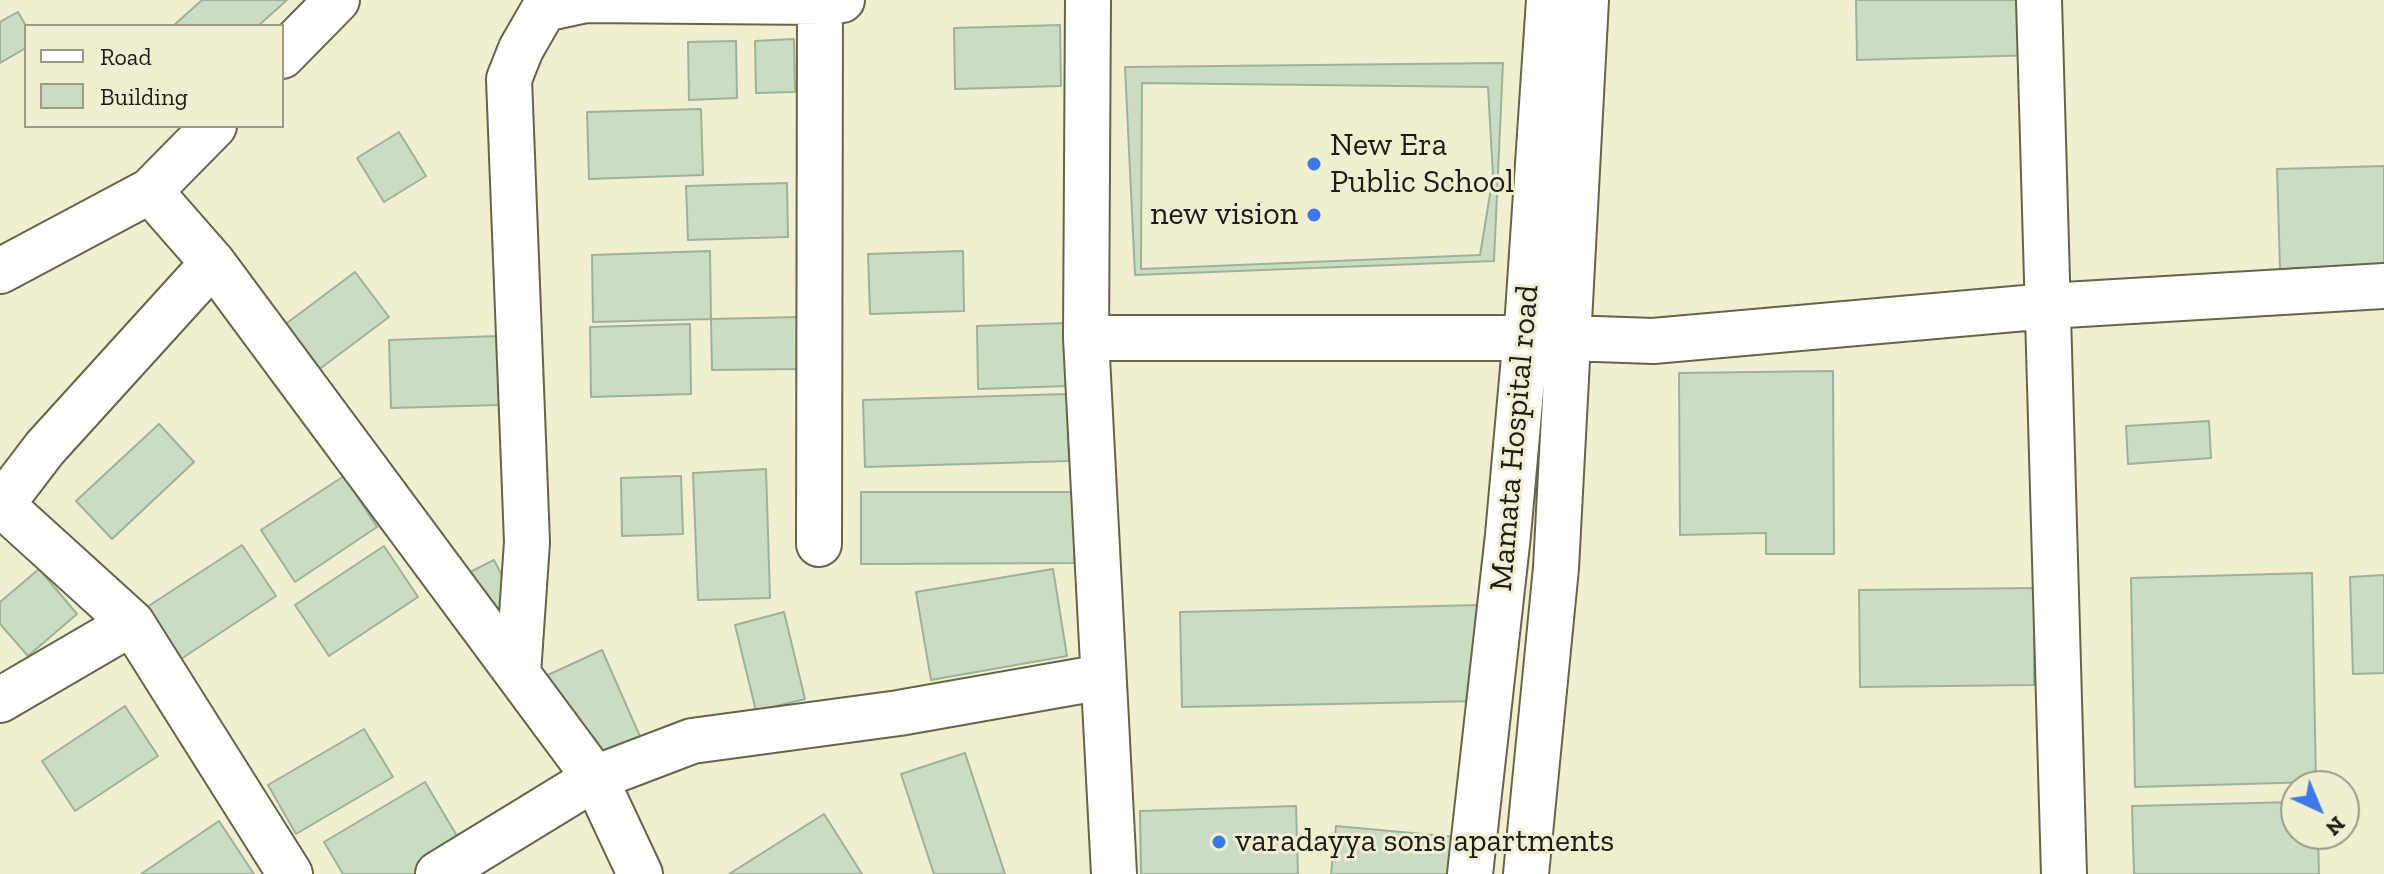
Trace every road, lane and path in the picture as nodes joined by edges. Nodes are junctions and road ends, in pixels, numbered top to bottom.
1 (1088, 0) edge
2 (1549, 0) edge
3 (1586, 0) edge
4 (2039, 0) edge
5 (827, 1) edge
6 (332, 2) edge
7 (284, 54) edge
8 (212, 128) edge
9 (150, 191) junction
10 (213, 263) junction
11 (0, 271) edge
12 (2384, 286) edge
13 (2048, 306) junction
14 (1086, 338) junction
15 (1547, 338) junction
16 (1, 506) edge
17 (819, 544) dead end
18 (132, 623) junction
19 (518, 674) junction
20 (1103, 677) junction
21 (0, 700) edge
22 (595, 778) junction
23 (290, 874) edge
24 (438, 874) edge
25 (640, 874) edge
26 (1114, 874) edge
27 (1470, 874) edge
28 (1526, 874) edge
29 (2064, 874) edge

1 - 14 street
2 - 15 street, Mamata Hospital road
3 - 15 street, Mamata Hospital road
4 - 13 street
5 - 17 street
5 - 19 street
6 - 7 street
8 - 9 street
9 - 10 street
9 - 11 street
10 - 16 street
10 - 19 street
12 - 13 street
13 - 15 street
13 - 29 street
14 - 15 street
14 - 20 street
15 - 27 street, Mamata Hospital road
15 - 28 street, Mamata Hospital road
16 - 18 street
18 - 21 street
18 - 23 street
19 - 22 street
20 - 22 street
20 - 26 street
22 - 24 street
22 - 25 street

